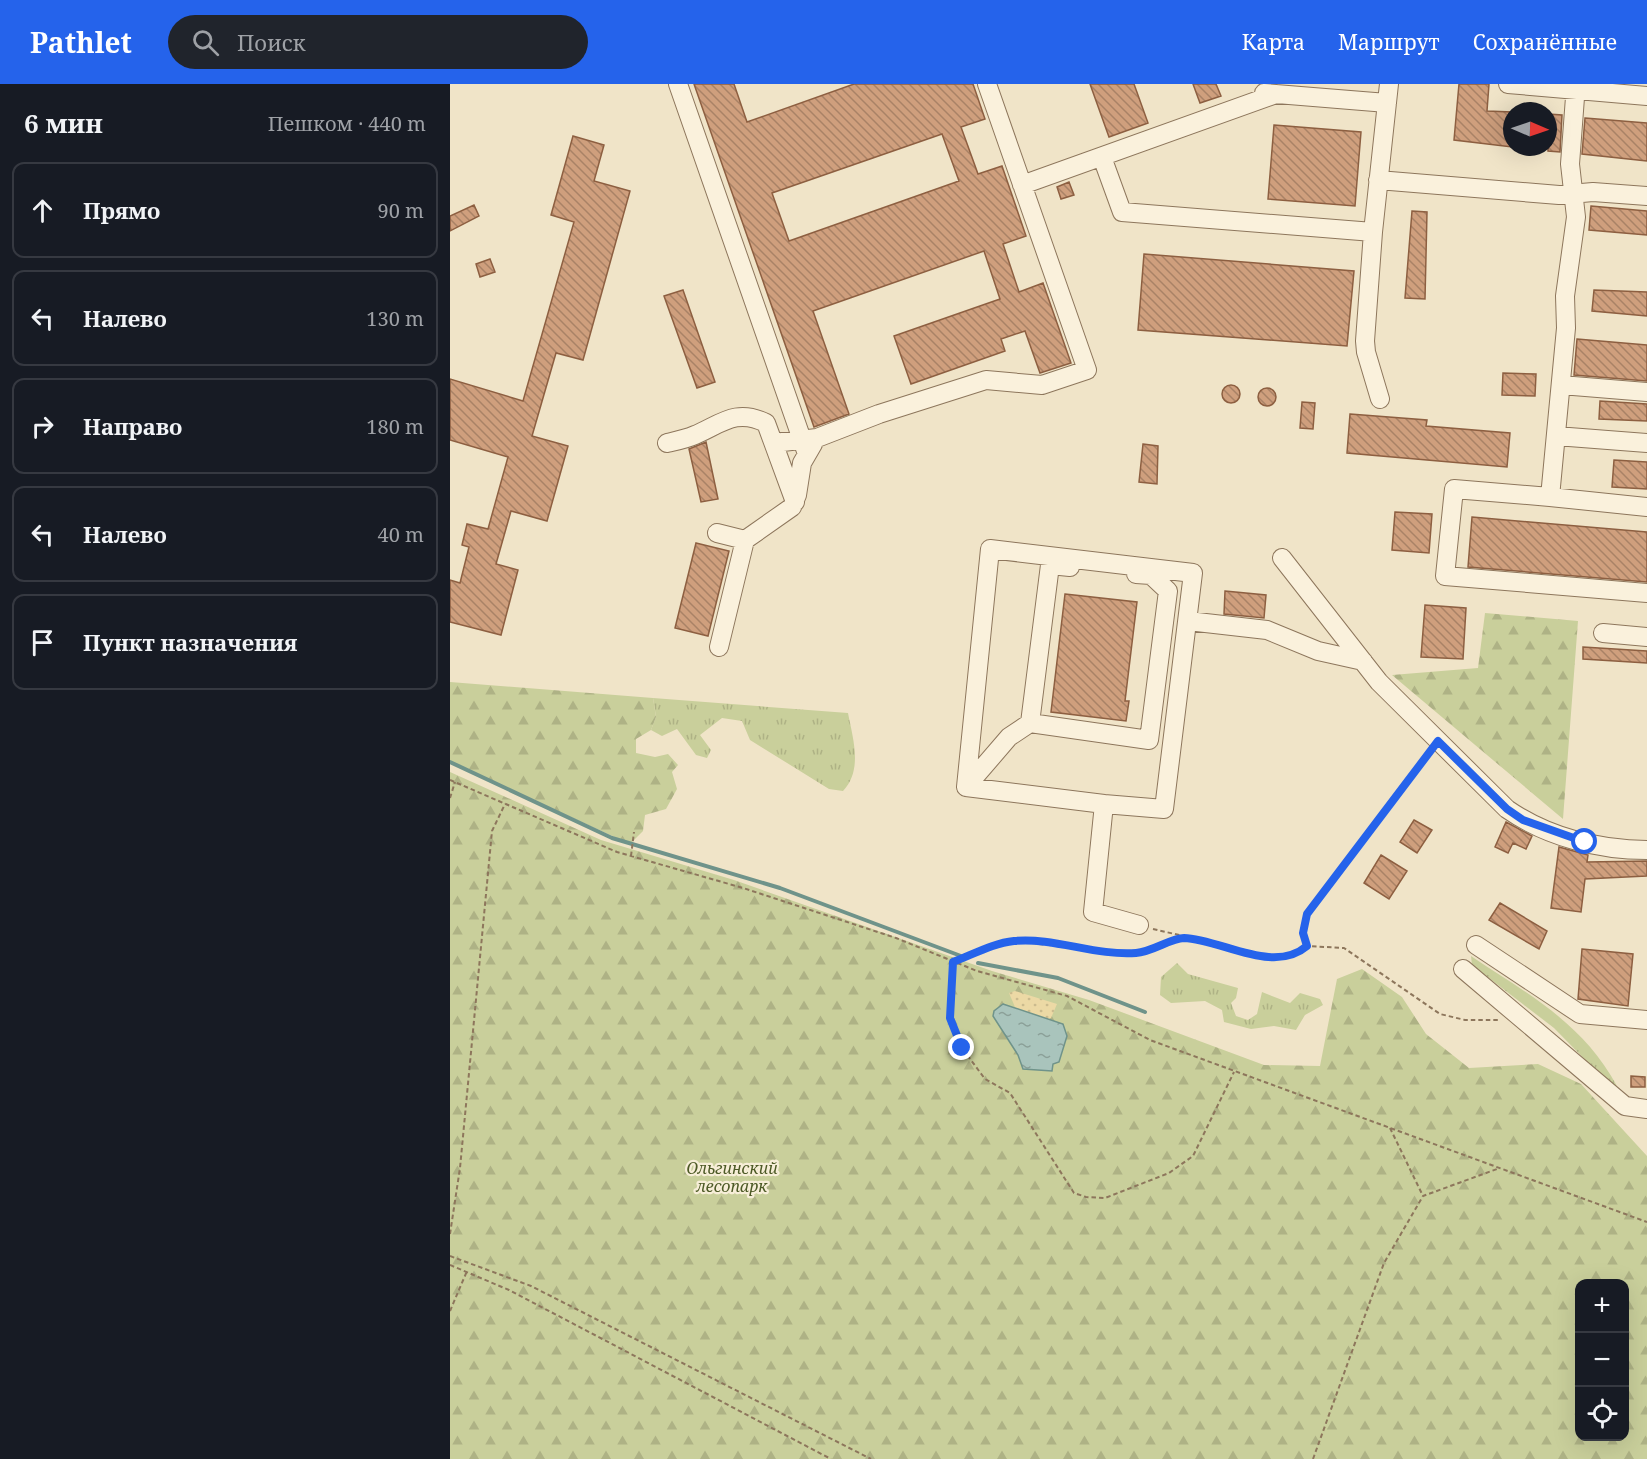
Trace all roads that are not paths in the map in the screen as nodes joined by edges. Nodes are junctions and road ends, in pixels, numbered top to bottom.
1 (678, 84) edge
2 (987, 84) edge
3 (1389, 84) edge
4 (1508, 84) edge
5 (1576, 87) edge
6 (1263, 92) edge
7 (1647, 96) edge
8 (1387, 103) junction
9 (1102, 157) junction
10 (1378, 180) junction
11 (1022, 185) junction
12 (1574, 194) junction
13 (1647, 196) edge
14 (1373, 232) junction
15 (1561, 385) junction
16 (1647, 392) edge
17 (1380, 399) dead end
18 (1556, 436) junction
19 (667, 443) dead end
20 (774, 443) junction
21 (1647, 443) edge
22 (809, 444) junction
23 (1550, 497) junction
24 (795, 502) junction
25 (1647, 507) edge
26 (717, 533) dead end
27 (745, 540) junction
28 (1282, 558) dead end
29 (1647, 593) edge
30 (1188, 621) junction
31 (1603, 633) dead end
32 (1647, 637) edge
33 (719, 647) dead end
34 (1363, 661) junction
35 (1030, 723) junction
36 (966, 787) junction
37 (1104, 804) junction
38 (1647, 850) edge
39 (1146, 927) road end
40 (1476, 945) dead end
41 (1463, 969) dead end
42 (1647, 1020) edge
43 (1647, 1109) edge

1 - 22 lane
2 - 11 lane
3 - 8 lane
4 - 5 lane
5 - 7 lane
5 - 12 lane
6 - 8 lane
6 - 9 lane
8 - 10 lane
9 - 11 lane
9 - 14 lane
10 - 12 lane
10 - 14 lane
11 - 22 lane
12 - 13 lane
12 - 15 lane
14 - 17 lane
15 - 16 lane
15 - 18 lane
18 - 21 lane
18 - 23 lane
19 - 20 lane
20 - 22 lane
20 - 24 lane
22 - 24 lane
23 - 25 lane
23 - 29 lane
24 - 27 lane
26 - 27 lane
27 - 33 lane
28 - 34 lane
30 - 34 lane
30 - 36 lane
30 - 37 lane
31 - 32 lane
34 - 38 lane
35 - 35 lane
35 - 36 lane
36 - 37 lane
37 - 39 lane
40 - 42 lane
41 - 43 lane

